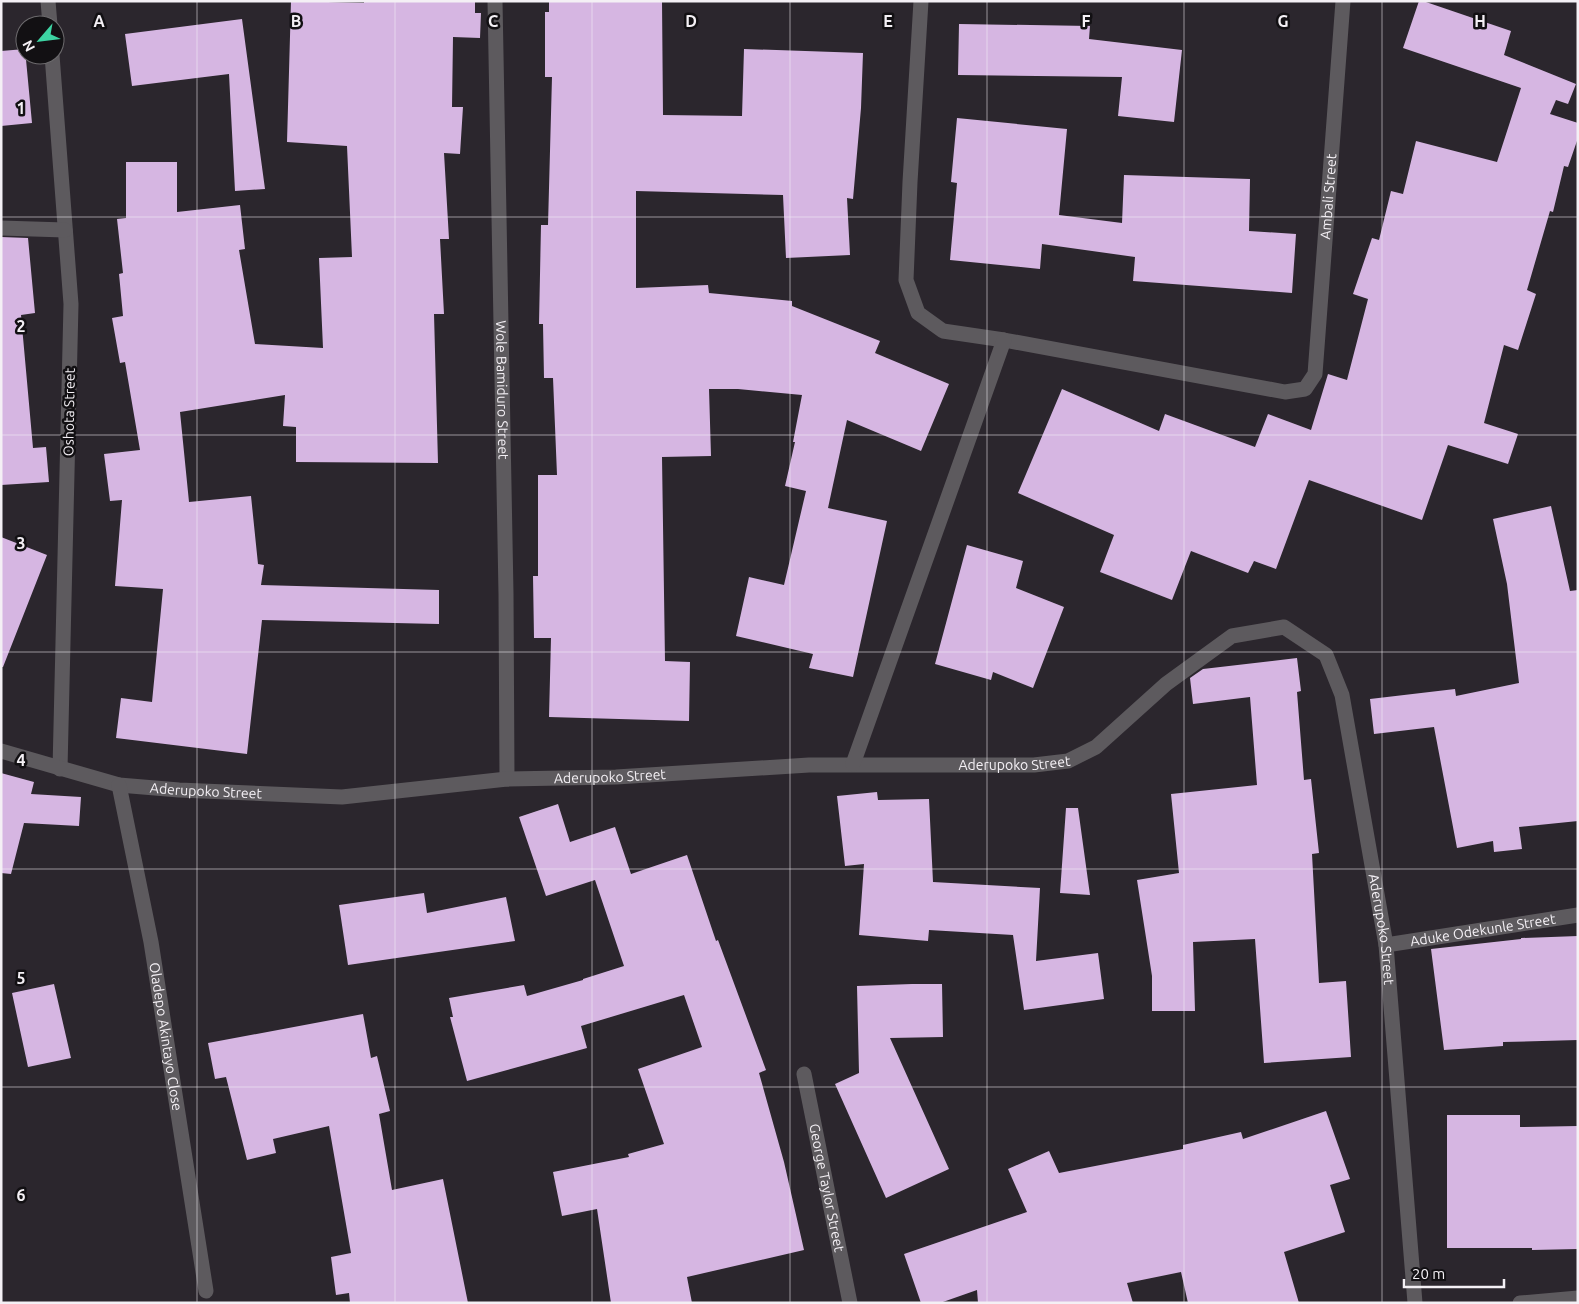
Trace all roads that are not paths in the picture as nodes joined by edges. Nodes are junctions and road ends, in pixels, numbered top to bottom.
1 (48, 1) edge
2 (495, 1) edge
3 (921, 1) edge
4 (1343, 1) edge
5 (49, 15) edge
6 (53, 65) edge
7 (1, 228) edge
8 (65, 230) junction
9 (1004, 340) junction
10 (1, 751) edge
11 (853, 764) junction
12 (60, 769) junction
13 (506, 779) junction
14 (119, 785) junction
15 (1578, 915) edge
16 (1386, 945) junction
17 (804, 1074) dead end
18 (206, 1291) dead end
19 (1578, 1298) edge
20 (850, 1303) edge
21 (1415, 1303) edge
22 (1520, 1303) edge

1 - 5 street
2 - 13 street, Wole Bamiduro Street
3 - 9 street
4 - 9 street, Ambali Street
6 - 8 street, Oshota Street
7 - 8 street
8 - 12 street, Oshota Street
9 - 11 street
10 - 12 street, Aderupoko Street
11 - 13 street, Aderupoko Street
11 - 16 street, Aderupoko Street
12 - 14 street, Aderupoko Street
13 - 14 street, Aderupoko Street
14 - 18 street, Oladepo Akintayo Close
15 - 16 street, Aduke Odekunle Street
16 - 21 street, Aderupoko Street
17 - 20 street, George Taylor Street
19 - 22 street

